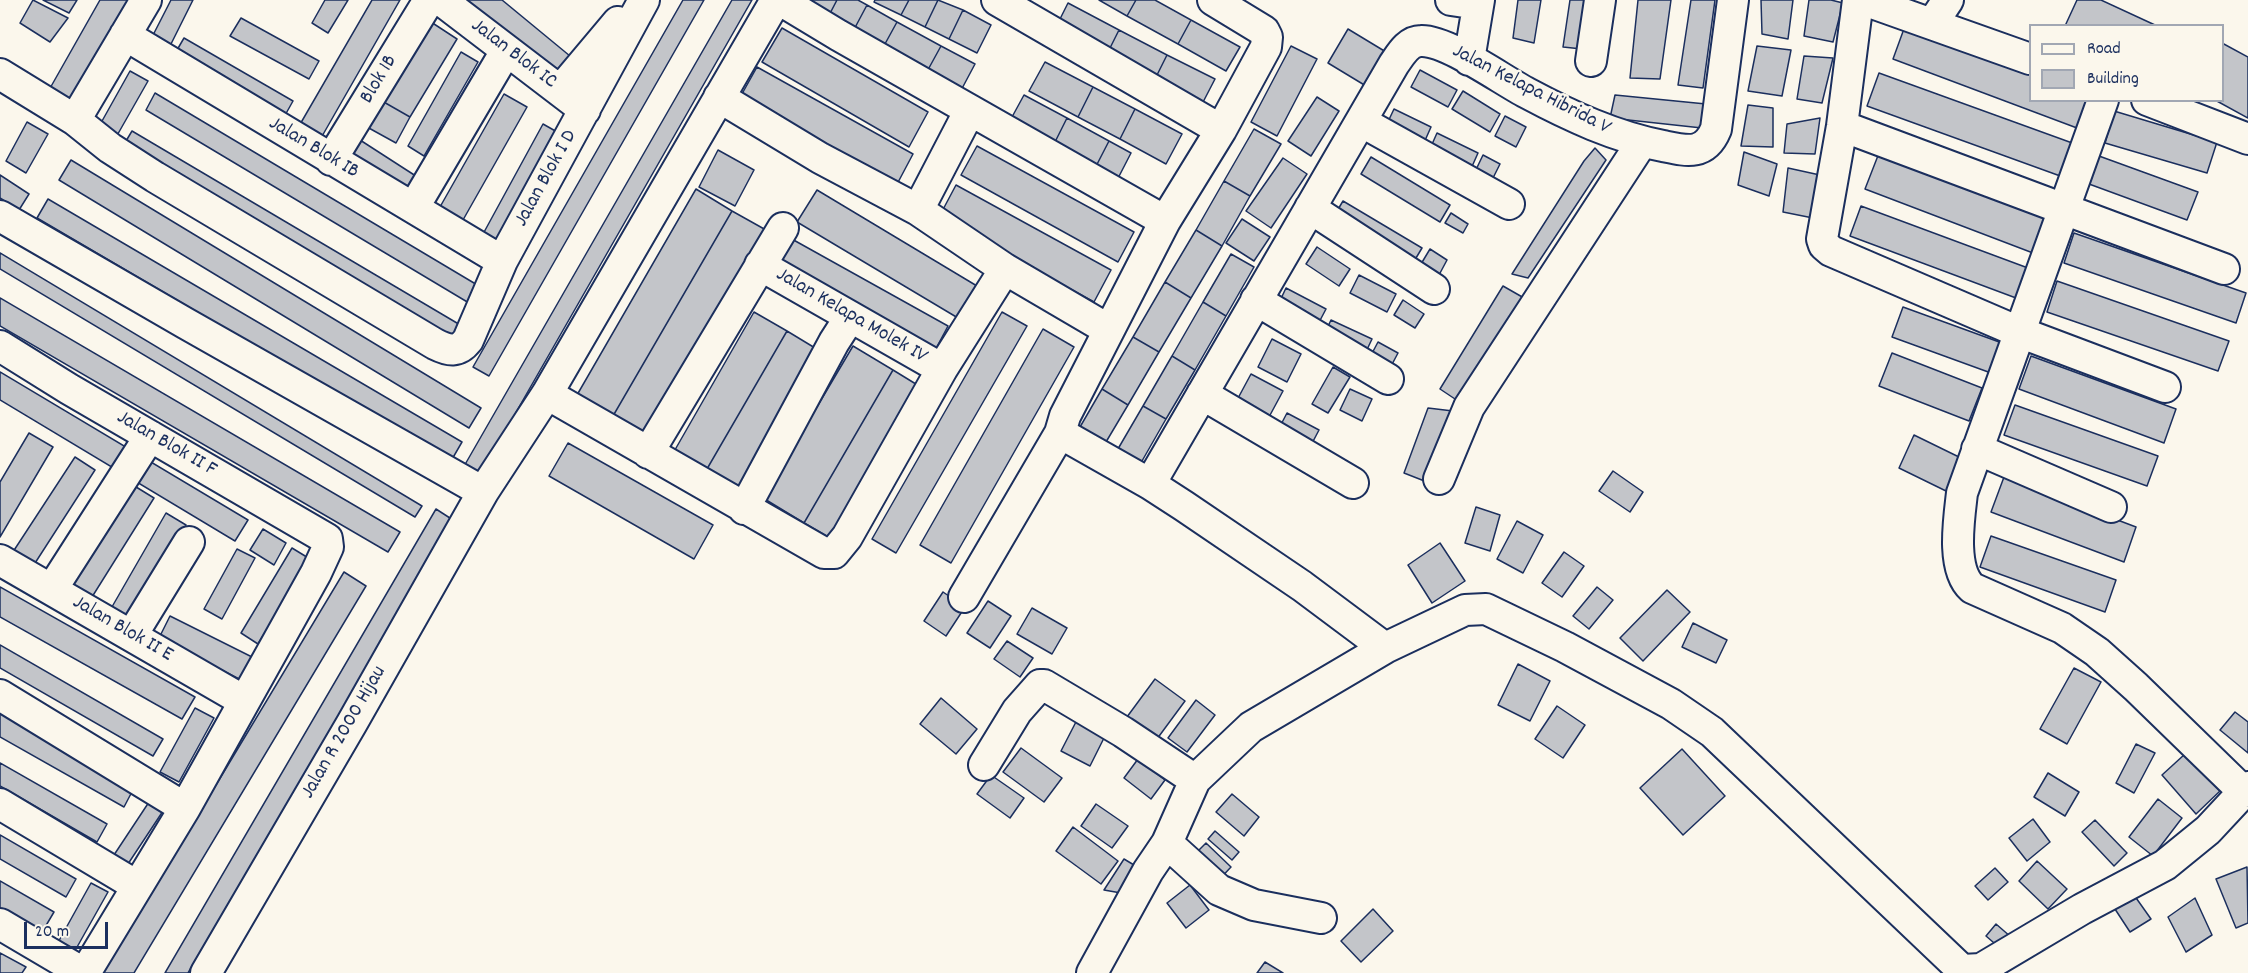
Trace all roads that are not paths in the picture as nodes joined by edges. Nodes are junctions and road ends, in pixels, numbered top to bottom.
1 (146, 0) edge
2 (429, 0) edge
3 (441, 0) edge
4 (637, 0) edge
5 (644, 0) edge
6 (776, 0) edge
7 (780, 0) edge
8 (997, 0) edge
9 (1214, 0) edge
10 (1600, 0) edge
11 (1733, 0) edge
12 (1858, 0) edge
13 (1864, 0) edge
14 (1469, 1) edge
15 (1032, 9) edge
16 (1940, 12) edge
17 (125, 35) junction
18 (506, 51) junction
19 (2029, 58) edge
20 (1469, 60) junction
21 (1591, 61) dead end
22 (0, 74) edge
23 (560, 91) junction
24 (719, 97) junction
25 (2102, 102) edge
26 (2152, 102) edge
27 (585, 110) junction
28 (970, 110) junction
29 (75, 120) junction
30 (1362, 122) junction
31 (1842, 126) junction
32 (1221, 130) junction
33 (2248, 139) edge
34 (1642, 142) junction
35 (331, 160) junction
36 (1509, 204) dead end
37 (414, 207) junction
38 (1310, 208) junction
39 (2064, 208) junction
40 (918, 210) junction
41 (0, 216) edge
42 (1165, 221) junction
43 (783, 228) dead end
44 (502, 261) junction
45 (760, 265) junction
46 (1005, 269) junction
47 (2224, 269) dead end
48 (1434, 289) dead end
49 (1256, 300) junction
50 (850, 316) junction
51 (1109, 330) junction
52 (2019, 332) junction
53 (0, 346) edge
54 (942, 369) junction
55 (1388, 379) dead end
56 (2165, 387) dead end
57 (547, 394) junction
58 (1202, 394) junction
59 (1060, 433) junction
60 (150, 436) junction
61 (1977, 449) junction
62 (648, 453) junction
63 (1439, 479) dead end
64 (1353, 483) dead end
65 (1150, 484) junction
66 (483, 492) junction
67 (2111, 507) dead end
68 (744, 509) junction
69 (189, 542) dead end
70 (0, 560) edge
71 (52, 589) junction
72 (964, 597) dead end
73 (132, 635) junction
74 (1385, 648) junction
75 (0, 695) edge
76 (244, 701) junction
77 (984, 765) dead end
78 (1195, 780) junction
79 (2246, 789) edge
80 (0, 804) edge
81 (185, 808) junction
82 (1167, 843) junction
83 (137, 886) junction
84 (1321, 918) dead end
85 (0, 924) edge
86 (84, 973) edge
87 (206, 973) edge
88 (1092, 973) edge

1 - 17 street
2 - 35 street, Blok 1B
3 - 18 street, Jalan Blok IC
4 - 23 street
5 - 27 street, Jalan Blok I D
6 - 24 street, Jalan R 2000 Hijau
7 - 28 street
8 - 15 street
9 - 32 street
10 - 21 street
11 - 34 street, Jalan Kelapa Hibrida V
12 - 31 street
13 - 16 street
14 - 20 street
15 - 32 street
16 - 19 street
17 - 29 street
17 - 35 street, Jalan Blok IB
18 - 23 street, Jalan Blok IC
18 - 37 street
20 - 30 street, Jalan Kelapa Hibrida V
20 - 34 street, Jalan Kelapa Hibrida V
22 - 29 street
23 - 27 street, Jalan Blok IC
24 - 40 street
24 - 57 street, Jalan R 2000 Hijau
25 - 39 street
26 - 33 street
27 - 44 street, Jalan Blok I D
28 - 40 street
28 - 42 street
29 - 44 street, Jalan Blok I D
30 - 36 street
30 - 38 street
31 - 39 street
31 - 52 street
32 - 42 street
34 - 63 street
35 - 37 street, Jalan Blok IB
37 - 44 street, Jalan Blok IB
38 - 48 street
38 - 49 street
39 - 47 street
39 - 52 street
40 - 46 street
41 - 66 street
42 - 51 street
43 - 45 street
45 - 50 street, Jalan Kelapa Molek IV
45 - 62 street
46 - 51 street
46 - 54 street
49 - 55 street
49 - 58 street
50 - 54 street, Jalan Kelapa Molek IV
50 - 68 street
51 - 59 street
52 - 56 street
52 - 61 street
53 - 60 street, Jalan Blok II F
54 - 68 street
57 - 62 street
57 - 66 street, Jalan R 2000 Hijau
58 - 64 street
58 - 65 street
59 - 65 street
59 - 72 street
60 - 71 street
60 - 76 street, Jalan Blok II F
61 - 67 street
61 - 79 street
62 - 68 street
65 - 74 street
66 - 87 street, Jalan R 2000 Hijau
69 - 73 street
70 - 71 street, Jalan Blok II E
71 - 73 street, Jalan Blok II E
73 - 76 street, Jalan Blok II E
74 - 78 street
74 - 79 street
75 - 81 street
76 - 81 street
77 - 78 street
78 - 82 street
80 - 83 street
81 - 83 street
82 - 84 street
82 - 88 street
83 - 86 street
85 - 86 street

